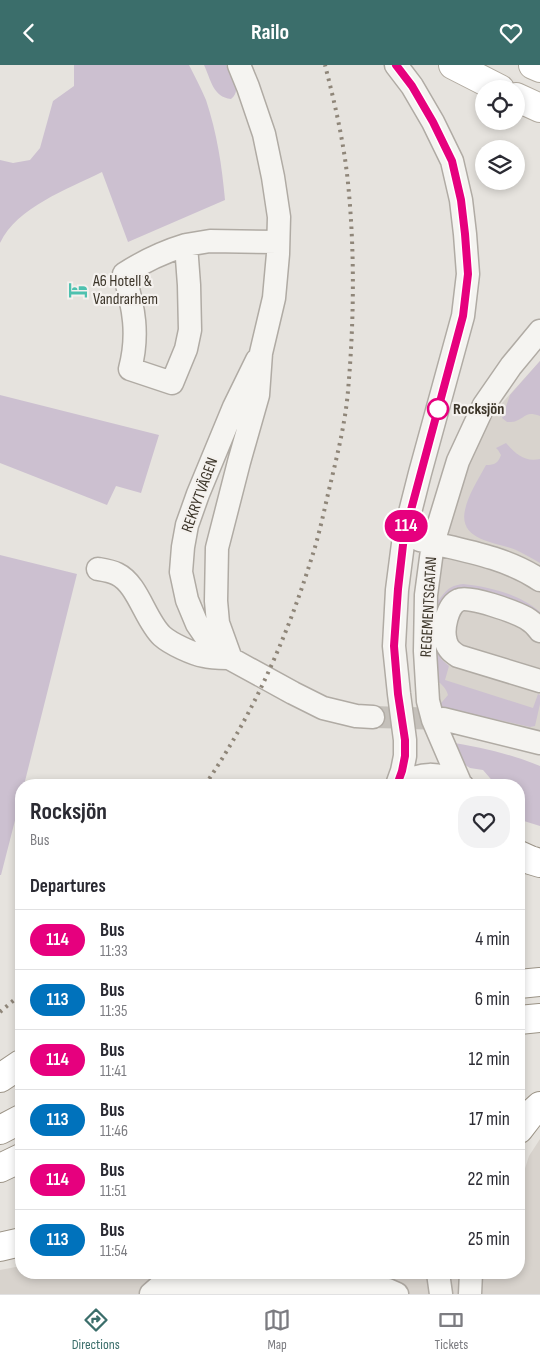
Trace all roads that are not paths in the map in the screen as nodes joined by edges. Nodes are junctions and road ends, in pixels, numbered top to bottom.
1 (239, 65) edge
2 (396, 65) edge
3 (453, 65) edge
4 (533, 65) edge
5 (540, 68) edge
6 (482, 80) edge
7 (525, 101) edge
8 (540, 107) edge
9 (278, 242) junction
10 (186, 245) junction
11 (540, 331) edge
12 (261, 353) junction
13 (404, 536) junction
14 (433, 543) junction
15 (98, 569) dead end
16 (540, 580) edge
17 (540, 631) edge
18 (231, 659) junction
19 (540, 681) edge
20 (373, 717) tunnel mouth
21 (443, 719) tunnel mouth
22 (540, 743) edge
23 (399, 779) edge
24 (409, 779) edge
25 (448, 779) edge
26 (459, 779) edge
27 (525, 858) edge
28 (540, 863) edge
29 (540, 982) edge
30 (525, 983) edge
31 (540, 1018) edge
32 (525, 1019) edge
33 (15, 1068) edge
34 (0, 1078) edge
35 (540, 1106) edge
36 (525, 1121) edge
37 (15, 1122) edge
38 (0, 1130) edge
39 (15, 1161) edge
40 (0, 1168) edge
41 (15, 1243) edge
42 (0, 1247) edge
43 (439, 1279) edge
44 (471, 1279) edge
45 (260, 1291) edge
46 (151, 1294) edge
47 (396, 1294) edge
48 (442, 1294) edge
49 (470, 1294) edge

1 - 9 street, REKRYTVÄGEN
2 - 13 street, REGEMENTSGATAN
3 - 6 main road
4 - 5 main road
7 - 8 main road
9 - 10 street
9 - 12 street, REKRYTVÄGEN
10 - 10 street
11 - 14 street, REGEMENTSGATAN
12 - 18 street, REKRYTVÄGEN
12 - 18 street, REKRYTVÄGEN
13 - 14 street
13 - 23 street, REGEMENTSGATAN
14 - 16 street
14 - 26 street, REGEMENTSGATAN
15 - 18 street
17 - 19 street
18 - 20 street, REKRYTVÄGEN
21 - 22 street
24 - 25 street
27 - 28 main road
29 - 30 main road
31 - 32 main road
33 - 34 main road
35 - 36 main road
37 - 38 main road
39 - 40 main road
41 - 42 main road
43 - 48 street
44 - 49 street
45 - 46 street
45 - 47 street

